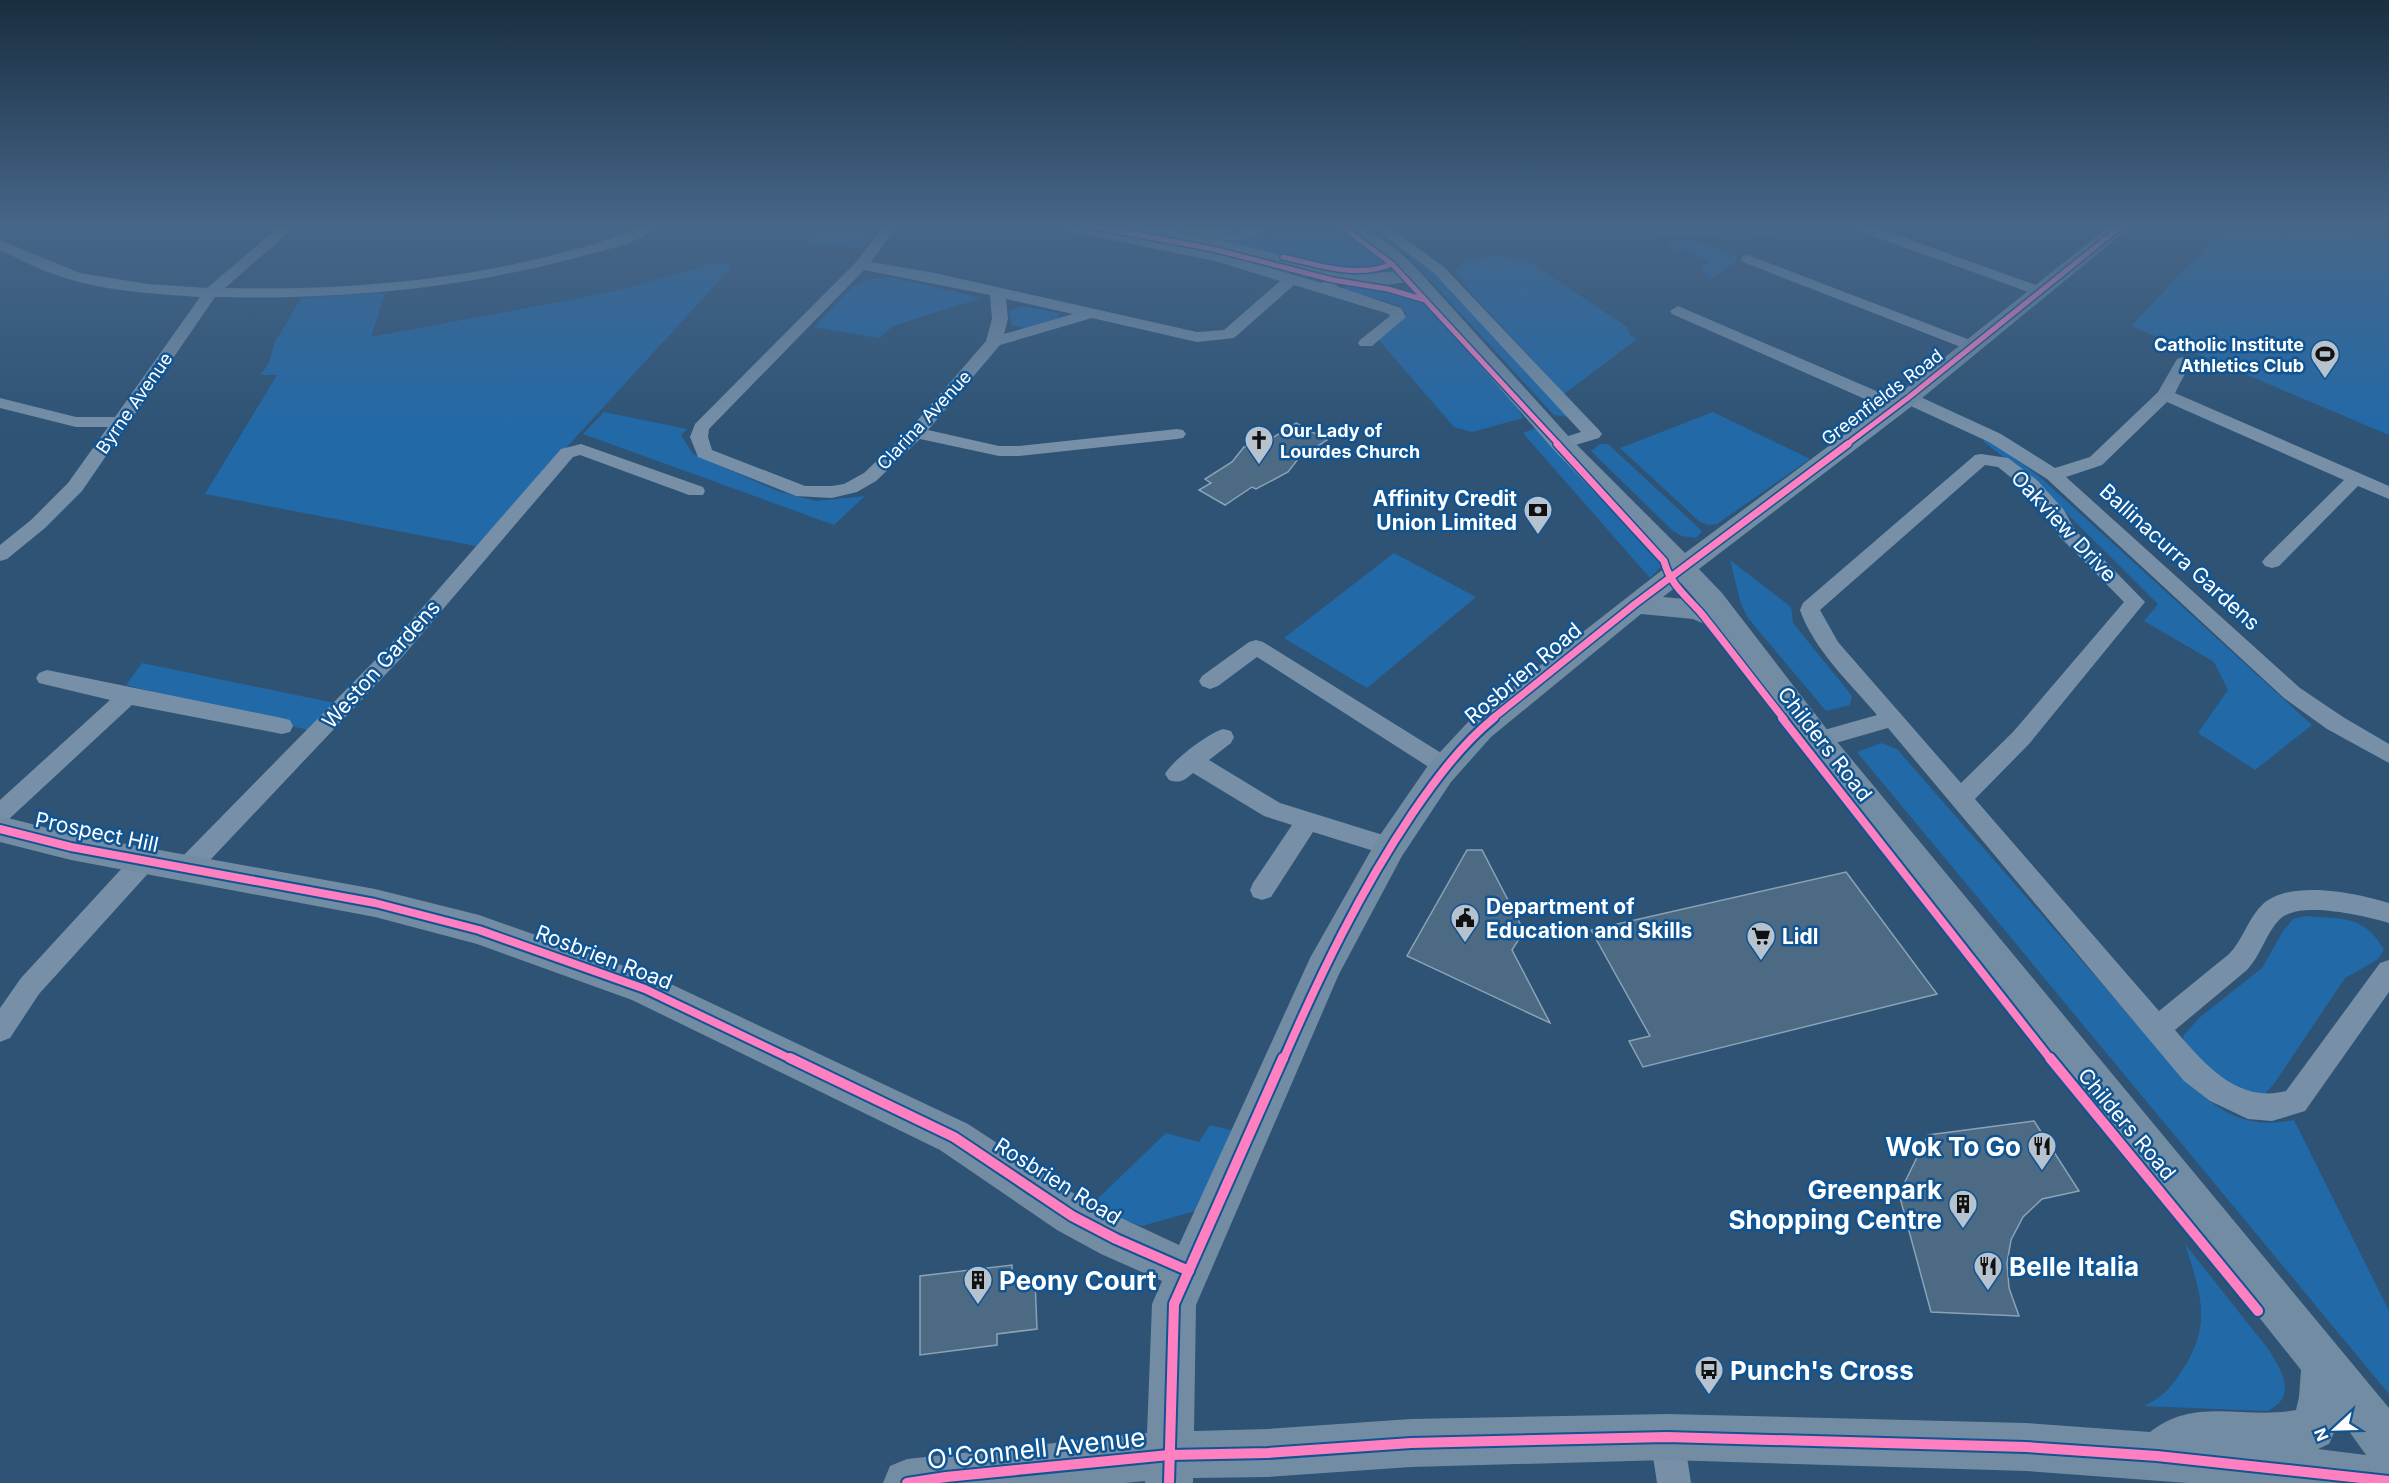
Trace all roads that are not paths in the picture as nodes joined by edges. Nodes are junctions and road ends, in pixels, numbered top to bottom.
1 (210, 293) edge
2 (833, 293) edge
3 (995, 293) edge
4 (1267, 293) edge
5 (1358, 293) edge
6 (1428, 293) edge
7 (1461, 293) edge
8 (1836, 293) edge
9 (2036, 293) edge
10 (998, 294) junction
11 (1678, 311) dead end
12 (1090, 313) junction
13 (994, 342) junction
14 (1366, 343) dead end
15 (1972, 346) junction
16 (2183, 362) dead end
17 (2165, 395) junction
18 (1902, 402) junction
19 (0, 403) edge
20 (120, 422) junction
21 (916, 433) junction
22 (1177, 434) dead end
23 (1562, 444) junction
24 (2053, 475) junction
25 (2355, 479) junction
26 (696, 491) dead end
27 (2389, 494) edge
28 (0, 555) edge
29 (2272, 562) dead end
30 (1683, 568) junction
31 (1635, 604) junction
32 (1730, 624) junction
33 (46, 678) dead end
34 (1210, 681) dead end
35 (128, 696) junction
36 (1892, 718) junction
37 (282, 726) dead end
38 (1223, 737) dead end
39 (1818, 740) junction
40 (2389, 755) edge
41 (1446, 767) junction
42 (1960, 799) junction
43 (0, 814) edge
44 (1307, 822) junction
45 (0, 829) edge
46 (1390, 847) junction
47 (144, 861) junction
48 (187, 868) junction
49 (1262, 890) dead end
50 (2389, 913) edge
51 (2389, 971) edge
52 (2157, 1029) junction
53 (0, 1030) edge
54 (1189, 1271) junction
55 (2324, 1363) junction
56 (1667, 1437) junction
57 (2389, 1447) edge
58 (2157, 1456) junction
59 (1169, 1469) edge
60 (2389, 1481) edge
61 (906, 1483) edge
62 (1674, 1483) edge

1 - 20 street, Byrne Avenue
2 - 21 street, Clarina Avenue
3 - 10 street
4 - 12 street
5 - 14 street
6 - 23 main road, Childers Road
7 - 23 street
8 - 15 street
9 - 15 main road, Greenfields Road
10 - 12 street
10 - 13 street, Clarina Avenue
11 - 18 street
12 - 13 street
13 - 21 street, Clarina Avenue
15 - 18 main road, Greenfields Road
16 - 17 street, Ballinacurra Gardens
17 - 24 street, Ballinacurra Gardens
17 - 25 street
18 - 24 street
18 - 30 main road, Greenfields Road
19 - 20 street
20 - 28 street, Byrne Avenue
21 - 22 street
23 - 30 main road, Childers Road
24 - 40 street, Ballinacurra Gardens
25 - 27 street
25 - 29 street
26 - 48 street, Weston Gardens
30 - 31 main road, Rosbrien Road
30 - 32 main road, Childers Road
31 - 32 main road
31 - 41 main road, Rosbrien Road
32 - 39 main road, Childers Road
33 - 35 street
34 - 41 street
35 - 37 street
35 - 43 street
36 - 39 street
36 - 42 street, Oakview Drive
36 - 42 street, Oakview Drive
38 - 44 street
39 - 55 main road, Childers Road
41 - 46 main road, Rosbrien Road
42 - 52 street, Oakview Drive
44 - 46 street
44 - 49 street
45 - 47 main road, Prospect Hill
46 - 54 main road, Rosbrien Road
47 - 48 main road, Prospect Hill
47 - 53 street
48 - 54 main road, Rosbrien Road
50 - 52 street
51 - 52 street, Oakview Drive
54 - 59 main road
55 - 57 main road, Childers Road
55 - 58 main road
56 - 58 main road, O'Connell Avenue
56 - 59 main road, O'Connell Avenue
56 - 62 street
58 - 60 main road, O'Connell Avenue
59 - 61 main road, O'Connell Avenue

